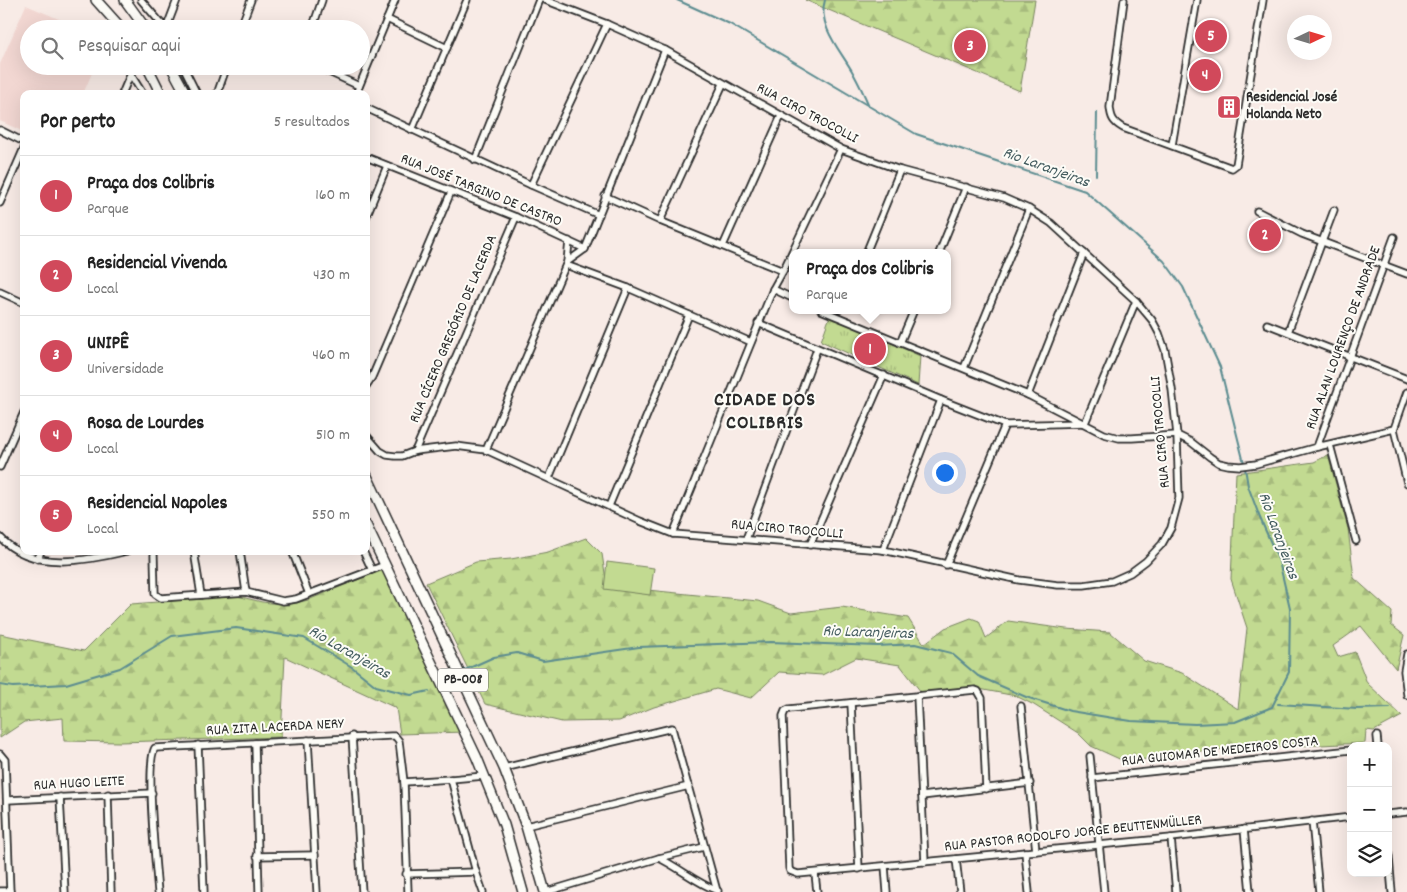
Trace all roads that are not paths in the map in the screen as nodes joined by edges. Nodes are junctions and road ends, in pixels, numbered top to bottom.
1 (96, 0) edge
2 (125, 0) edge
3 (141, 0) edge
4 (177, 0) edge
5 (251, 0) edge
6 (322, 0) edge
7 (395, 0) edge
8 (466, 0) edge
9 (539, 0) edge
10 (546, 0) edge
11 (1124, 0) edge
12 (1198, 0) edge
13 (1263, 0) edge
14 (387, 19) junction
15 (114, 20) edge
16 (139, 20) edge
17 (158, 20) edge
18 (169, 20) edge
19 (243, 20) edge
20 (315, 20) edge
21 (607, 24) junction
22 (447, 48) junction
23 (665, 50) junction
24 (370, 60) edge
25 (131, 75) joint
26 (152, 75) edge
27 (176, 75) edge
28 (188, 75) edge
29 (224, 75) edge
30 (335, 75) edge
31 (364, 75) edge
32 (723, 84) junction
33 (359, 86) junction
34 (124, 90) edge
35 (140, 90) edge
36 (159, 90) edge
37 (184, 90) edge
38 (195, 90) edge
39 (218, 90) edge
40 (358, 90) edge
41 (370, 110) edge
42 (781, 116) junction
43 (0, 130) edge
44 (412, 130) junction
45 (20, 140) edge
46 (1172, 145) junction
47 (840, 149) junction
48 (20, 157) edge
49 (370, 159) edge
50 (474, 160) junction
51 (387, 166) junction
52 (900, 170) junction
53 (531, 186) junction
54 (966, 187) junction
55 (451, 192) junction
56 (605, 196) junction
57 (0, 203) edge
58 (370, 207) edge
59 (1029, 209) junction
60 (1334, 210) dead end
61 (1257, 212) dead end
62 (599, 215) junction
63 (516, 217) junction
64 (660, 221) junction
65 (1394, 237) dead end
66 (569, 241) junction
67 (1323, 242) junction
68 (724, 246) junction
69 (585, 249) junction
70 (793, 249) edge
71 (868, 249) edge
72 (941, 249) edge
73 (1084, 253) junction
74 (789, 258) edge
75 (567, 263) junction
76 (1384, 265) junction
77 (783, 271) junction
78 (1407, 274) edge
79 (628, 288) junction
80 (773, 289) junction
81 (0, 292) edge
82 (789, 297) edge
83 (20, 301) edge
84 (1136, 301) junction
85 (830, 314) edge
86 (840, 314) edge
87 (912, 314) edge
88 (689, 315) junction
89 (839, 318) junction
90 (758, 323) junction
91 (1267, 324) dead end
92 (1288, 332) junction
93 (751, 342) junction
94 (900, 343) junction
95 (817, 349) junction
96 (1350, 357) junction
97 (964, 368) junction
98 (884, 375) junction
99 (1407, 378) edge
100 (370, 380) edge
101 (1407, 392) edge
102 (1028, 394) junction
103 (941, 400) junction
104 (20, 421) edge
105 (1085, 423) junction
106 (1005, 425) junction
107 (1394, 429) junction
108 (1177, 435) junction
109 (370, 440) edge
110 (1330, 445) junction
111 (1317, 447) junction
112 (486, 450) junction
113 (415, 451) junction
114 (0, 468) edge
115 (549, 478) junction
116 (370, 483) edge
117 (1407, 483) edge
118 (609, 506) junction
119 (370, 533) edge
120 (673, 534) junction
121 (0, 537) edge
122 (746, 539) junction
123 (1356, 540) dead end
124 (810, 545) junction
125 (882, 550) junction
126 (20, 553) edge
127 (23, 555) edge
128 (40, 555) edge
129 (104, 555) edge
130 (154, 555) dead end
131 (195, 555) edge
132 (241, 555) edge
133 (295, 555) edge
134 (365, 555) edge
135 (38, 559) junction
136 (385, 565) junction
137 (946, 565) junction
138 (372, 570) junction
139 (246, 592) junction
140 (309, 594) junction
141 (201, 595) junction
142 (1407, 654) edge
143 (1407, 695) edge
144 (918, 696) junction
145 (851, 703) junction
146 (1021, 706) dead end
147 (352, 736) junction
148 (1377, 736) dead end
149 (308, 740) junction
150 (1378, 742) edge
151 (255, 743) junction
152 (198, 745) junction
153 (1347, 750) edge
154 (0, 754) edge
155 (1090, 756) dead end
156 (504, 768) junction
157 (484, 776) junction
158 (1092, 778) junction
159 (451, 779) junction
160 (404, 782) junction
161 (1030, 783) junction
162 (689, 786) junction
163 (986, 788) junction
164 (152, 793) junction
165 (108, 794) junction
166 (60, 796) junction
167 (922, 796) junction
168 (8, 800) junction
169 (1407, 812) edge
170 (1392, 814) edge
171 (1347, 817) edge
172 (1312, 821) junction
173 (526, 826) junction
174 (1244, 829) junction
175 (1171, 838) junction
176 (1099, 844) junction
177 (704, 847) junction
178 (1036, 851) junction
179 (1025, 852) junction
180 (315, 854) junction
181 (257, 856) junction
182 (660, 858) junction
183 (956, 859) junction
184 (925, 862) junction
185 (884, 866) junction
186 (859, 869) junction
187 (476, 872) junction
188 (406, 874) junction
189 (815, 874) junction
190 (1391, 877) edge
191 (0, 891) edge
192 (10, 891) edge
193 (65, 892) edge
194 (111, 892) edge
195 (158, 892) edge
196 (204, 892) edge
197 (258, 892) edge
198 (317, 892) edge
199 (362, 892) edge
200 (408, 892) edge
201 (483, 892) edge
202 (522, 892) edge
203 (545, 892) edge
204 (718, 892) edge
205 (816, 892) edge
206 (887, 892) edge
207 (960, 892) edge
208 (1029, 892) edge
209 (1104, 892) edge
210 (1176, 892) edge
211 (1250, 892) edge
212 (1319, 892) edge
213 (1392, 892) edge

1 - 15 main road
2 - 16 main road
3 - 17 street
4 - 18 street
5 - 19 street
6 - 20 street
7 - 14 street
8 - 22 street
9 - 50 street
10 - 21 street, RUA CIRO TROCOLLI
11 - 46 street
12 - 46 street
13 - 46 street
14 - 22 street
14 - 24 street
21 - 23 street, RUA CIRO TROCOLLI
21 - 53 street
22 - 44 street
23 - 32 street, RUA CIRO TROCOLLI
23 - 56 street
25 - 34 street
25 - 35 street
26 - 36 main road
27 - 37 main road
28 - 38 street
29 - 39 street
30 - 33 street
31 - 33 street
32 - 42 street, RUA CIRO TROCOLLI
32 - 64 street
33 - 40 street
41 - 44 street
42 - 47 street, RUA CIRO TROCOLLI
42 - 68 street
43 - 45 street
44 - 50 street
47 - 52 street, RUA CIRO TROCOLLI
47 - 70 street
48 - 57 street
49 - 51 street, RUA JOSÉ TARGINO DE CASTRO
50 - 53 street
51 - 55 street, RUA JOSÉ TARGINO DE CASTRO
51 - 58 street
52 - 54 street, RUA CIRO TROCOLLI
52 - 71 street
53 - 62 street
54 - 59 street, RUA CIRO TROCOLLI
54 - 72 street
55 - 63 street, RUA JOSÉ TARGINO DE CASTRO
55 - 100 street
56 - 62 street
56 - 64 street
59 - 73 street, RUA CIRO TROCOLLI
59 - 97 street
60 - 67 street
61 - 67 street
62 - 69 street
63 - 66 street, RUA JOSÉ TARGINO DE CASTRO
63 - 113 street, RUA CÍCERO GREGÓRIO DE LACERDA
64 - 68 street
65 - 76 street, RUA ALAN LOURENÇO DE ANDRADE
66 - 69 street, RUA JOSÉ TARGINO DE CASTRO
66 - 75 street
67 - 76 street
67 - 92 street
68 - 77 street
69 - 75 street
73 - 84 street, RUA CIRO TROCOLLI
73 - 102 street
74 - 77 street
75 - 79 street
75 - 112 street
76 - 78 street
76 - 96 street, RUA ALAN LOURENÇO DE ANDRADE
77 - 80 street
79 - 88 street
79 - 115 street
80 - 82 street
80 - 90 street
81 - 83 street
84 - 105 street
84 - 108 street, RUA CIRO TROCOLLI
85 - 89 street
86 - 89 street
87 - 94 street
88 - 93 street
88 - 118 street
89 - 94 street
90 - 93 street
90 - 95 street
91 - 92 street
92 - 96 street
93 - 120 street
94 - 97 street
95 - 98 street
95 - 122 street
96 - 99 street
96 - 111 street, RUA ALAN LOURENÇO DE ANDRADE
97 - 102 street
98 - 103 street
98 - 124 street
101 - 107 street
102 - 105 street
103 - 106 street
103 - 125 street
104 - 114 street
105 - 106 street
105 - 108 street
106 - 137 street
107 - 110 street
107 - 117 street
108 - 111 street
108 - 137 street, RUA CIRO TROCOLLI
109 - 113 street, RUA CIRO TROCOLLI
110 - 111 street
110 - 123 street
112 - 113 street, RUA CIRO TROCOLLI
112 - 115 street, RUA CIRO TROCOLLI
115 - 118 street, RUA CIRO TROCOLLI
116 - 156 main road, PB-008
118 - 120 street, RUA CIRO TROCOLLI
119 - 136 main road, PB-008
120 - 122 street, RUA CIRO TROCOLLI
121 - 126 street
122 - 124 street, RUA CIRO TROCOLLI
124 - 125 street, RUA CIRO TROCOLLI
125 - 137 street, RUA CIRO TROCOLLI
127 - 135 street
128 - 135 street
129 - 135 street
130 - 141 street
131 - 141 street
132 - 139 street
133 - 140 street
134 - 138 street
136 - 138 street
136 - 157 main road, PB-008
138 - 140 street
139 - 140 street
139 - 141 street
142 - 143 street
144 - 145 street
144 - 163 street
144 - 167 street
145 - 186 street
145 - 189 street, RUA PASTOR RODOLFO JORGE BEUTTENMÜLLER
146 - 161 street
147 - 149 street, RUA ZITA LACERDA NERY
147 - 160 street, RUA ZITA LACERDA NERY
147 - 199 street
148 - 150 street
149 - 151 street, RUA ZITA LACERDA NERY
149 - 180 street
151 - 152 street, RUA ZITA LACERDA NERY
151 - 181 street
152 - 164 street, RUA ZITA LACERDA NERY
152 - 196 street
153 - 158 street, RUA GUIOMAR DE MEDEIROS COSTA
154 - 168 street
155 - 158 street
156 - 162 street
156 - 173 main road, PB-008
157 - 159 street
157 - 202 main road, PB-008
158 - 176 street
159 - 160 street
159 - 187 street
160 - 188 street
161 - 163 street
161 - 178 street
162 - 173 street
162 - 177 street
163 - 167 street
164 - 165 street, RUA HUGO LEITE
164 - 195 street
165 - 166 street, RUA HUGO LEITE
165 - 194 street
166 - 168 street, RUA HUGO LEITE
166 - 193 street
167 - 184 street
168 - 192 street
169 - 170 street
171 - 172 street, RUA PASTOR RODOLFO JORGE BEUTTENMÜLLER
172 - 174 street, RUA PASTOR RODOLFO JORGE BEUTTENMÜLLER
172 - 212 street
173 - 203 main road, PB-008
174 - 175 street, RUA PASTOR RODOLFO JORGE BEUTTENMÜLLER
174 - 211 street
175 - 176 street, RUA PASTOR RODOLFO JORGE BEUTTENMÜLLER
175 - 210 street
176 - 178 street, RUA PASTOR RODOLFO JORGE BEUTTENMÜLLER
176 - 209 street
177 - 182 street
177 - 204 street
178 - 179 street, RUA PASTOR RODOLFO JORGE BEUTTENMÜLLER
179 - 183 street, RUA PASTOR RODOLFO JORGE BEUTTENMÜLLER
179 - 208 street
180 - 181 street
180 - 198 street
181 - 197 street
182 - 203 street
182 - 204 street
183 - 184 street, RUA PASTOR RODOLFO JORGE BEUTTENMÜLLER
183 - 207 street
184 - 185 street, RUA PASTOR RODOLFO JORGE BEUTTENMÜLLER
185 - 186 street, RUA PASTOR RODOLFO JORGE BEUTTENMÜLLER
185 - 206 street
186 - 189 street, RUA PASTOR RODOLFO JORGE BEUTTENMÜLLER
187 - 188 street
187 - 201 street
188 - 200 street
189 - 205 street
190 - 213 street
191 - 192 street

